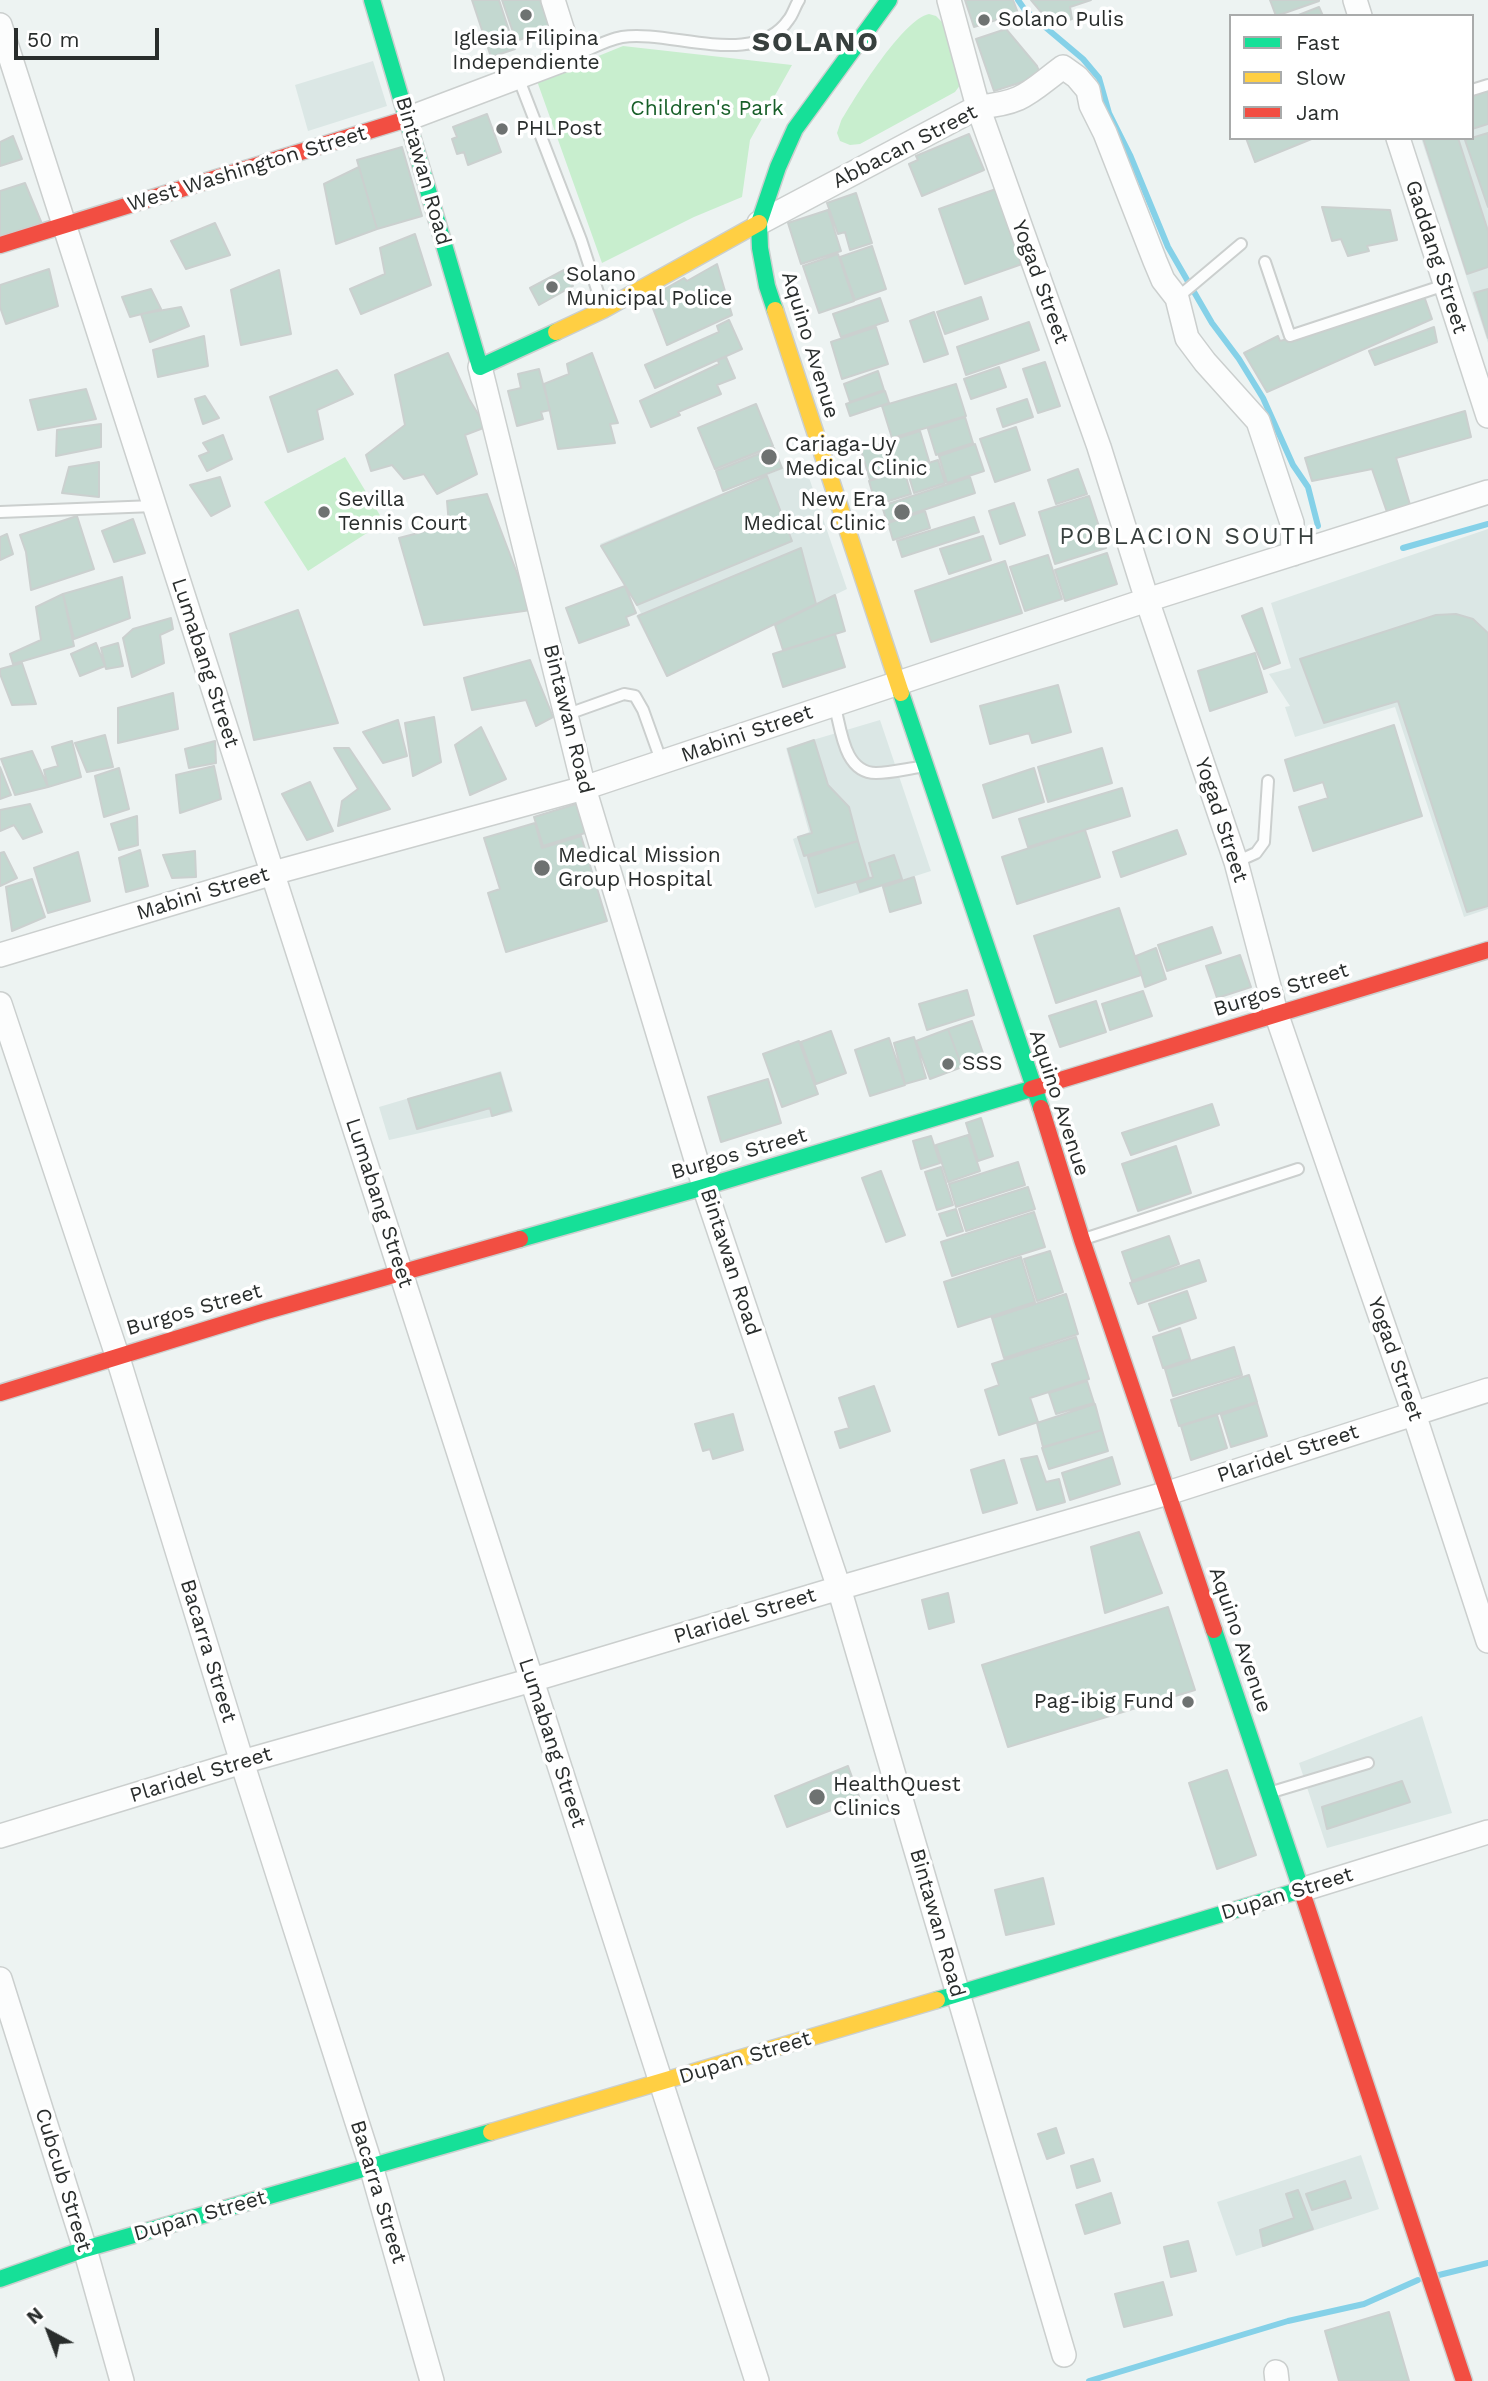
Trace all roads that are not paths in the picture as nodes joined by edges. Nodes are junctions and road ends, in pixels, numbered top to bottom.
1 (372, 0) edge
2 (553, 0) edge
3 (799, 0) edge
4 (889, 0) edge
5 (949, 0) edge
6 (0, 25) edge
7 (571, 57) junction
8 (518, 77) junction
9 (978, 107) junction
10 (407, 118) junction
11 (1399, 140) edge
12 (759, 223) junction
13 (65, 226) junction
14 (1241, 244) dead end
15 (0, 245) edge
16 (1265, 262) dead end
17 (1445, 285) junction
18 (1180, 296) junction
19 (603, 310) junction
20 (480, 367) junction
21 (1488, 416) edge
22 (1488, 492) edge
23 (155, 506) junction
24 (0, 512) edge
25 (1293, 554) junction
26 (1147, 600) junction
27 (898, 683) junction
28 (834, 703) junction
29 (568, 714) junction
30 (662, 763) junction
31 (925, 766) junction
32 (1268, 781) dead end
33 (584, 788) junction
34 (1237, 862) junction
35 (273, 873) junction
36 (1488, 950) edge
37 (0, 955) edge
38 (0, 1004) edge
39 (1276, 1013) junction
40 (1035, 1088) junction
41 (1298, 1169) dead end
42 (705, 1186) junction
43 (1082, 1240) junction
44 (400, 1271) junction
45 (117, 1355) junction
46 (1488, 1390) edge
47 (0, 1393) edge
48 (1414, 1414) junction
49 (1168, 1493) junction
50 (839, 1588) junction
51 (1488, 1641) edge
52 (532, 1680) junction
53 (242, 1762) junction
54 (1367, 1763) dead end
55 (1269, 1793) junction
56 (1488, 1832) edge
57 (0, 1836) edge
58 (1301, 1890) junction
59 (0, 1979) edge
60 (958, 1993) junction
61 (662, 2083) junction
62 (371, 2166) junction
63 (85, 2249) junction
64 (0, 2279) edge
65 (1065, 2356) dead end
66 (122, 2381) edge
67 (432, 2381) edge
68 (757, 2381) edge
69 (1464, 2381) edge

1 - 10 main road, Bintawan Road
2 - 7 street
3 - 7 lane, West Washington Street
4 - 12 main road, Aquino Avenue
5 - 9 street, Yogad Street
6 - 13 street, Lumabang Street
7 - 8 street, West Washington Street
8 - 10 street, West Washington Street
8 - 19 lane
9 - 12 street, Abbacan Street
9 - 18 street, Abbacan Street
9 - 26 street, Yogad Street
10 - 13 main road, West Washington Street
10 - 20 main road, Bintawan Road
11 - 17 street, Gaddang Street
12 - 19 main road, Abbacan Street
12 - 27 main road, Aquino Avenue
13 - 15 main road, West Washington Street
13 - 23 street, Lumabang Street
14 - 18 lane
16 - 17 lane
17 - 21 street, Gaddang Street
18 - 25 street, Abbacan Street
19 - 20 main road, Abbacan Street
20 - 29 street, Bintawan Road
22 - 25 street, Mabini Street
23 - 24 lane
23 - 35 street, Lumabang Street
25 - 26 street, Mabini Street
26 - 27 street, Mabini Street
26 - 34 street, Yogad Street
27 - 28 street, Mabini Street
27 - 31 main road, Aquino Avenue
28 - 30 street, Mabini Street
28 - 31 lane
29 - 30 lane
29 - 33 street, Bintawan Road
30 - 33 street, Mabini Street
31 - 40 main road, Aquino Avenue
32 - 34 lane
33 - 35 street, Mabini Street
33 - 42 street, Bintawan Road
34 - 39 street, Yogad Street
35 - 37 street, Mabini Street
35 - 44 street, Lumabang Street
36 - 39 main road, Burgos Street
38 - 45 street, Bacarra Street
39 - 40 main road, Burgos Street
39 - 48 street, Yogad Street
40 - 42 main road, Burgos Street
40 - 43 main road, Aquino Avenue
41 - 43 lane
42 - 44 main road, Burgos Street
42 - 50 street, Bintawan Road
43 - 49 main road, Aquino Avenue
44 - 45 main road, Burgos Street
44 - 52 street, Lumabang Street
45 - 47 main road, Burgos Street
45 - 53 street, Bacarra Street
46 - 48 street, Plaridel Street
48 - 49 street, Plaridel Street
48 - 51 street, Yogad Street
49 - 50 street, Plaridel Street
49 - 55 main road, Aquino Avenue
50 - 52 street, Plaridel Street
50 - 60 street, Bintawan Road
52 - 53 street, Plaridel Street
52 - 61 street, Lumabang Street
53 - 57 street, Plaridel Street
53 - 62 street, Bacarra Street
54 - 55 lane
55 - 58 main road, Aquino Avenue
56 - 58 street, Dupan Street
58 - 60 main road, Dupan Street
58 - 69 main road, Aquino Avenue
59 - 63 street, Cubcub Street
60 - 61 main road, Dupan Street
60 - 65 street, Bintawan Road
61 - 62 main road, Dupan Street
61 - 68 street, Lumabang Street
62 - 63 main road, Dupan Street
62 - 67 street, Bacarra Street
63 - 64 main road, Dupan Street
63 - 66 street, Cubcub Street

